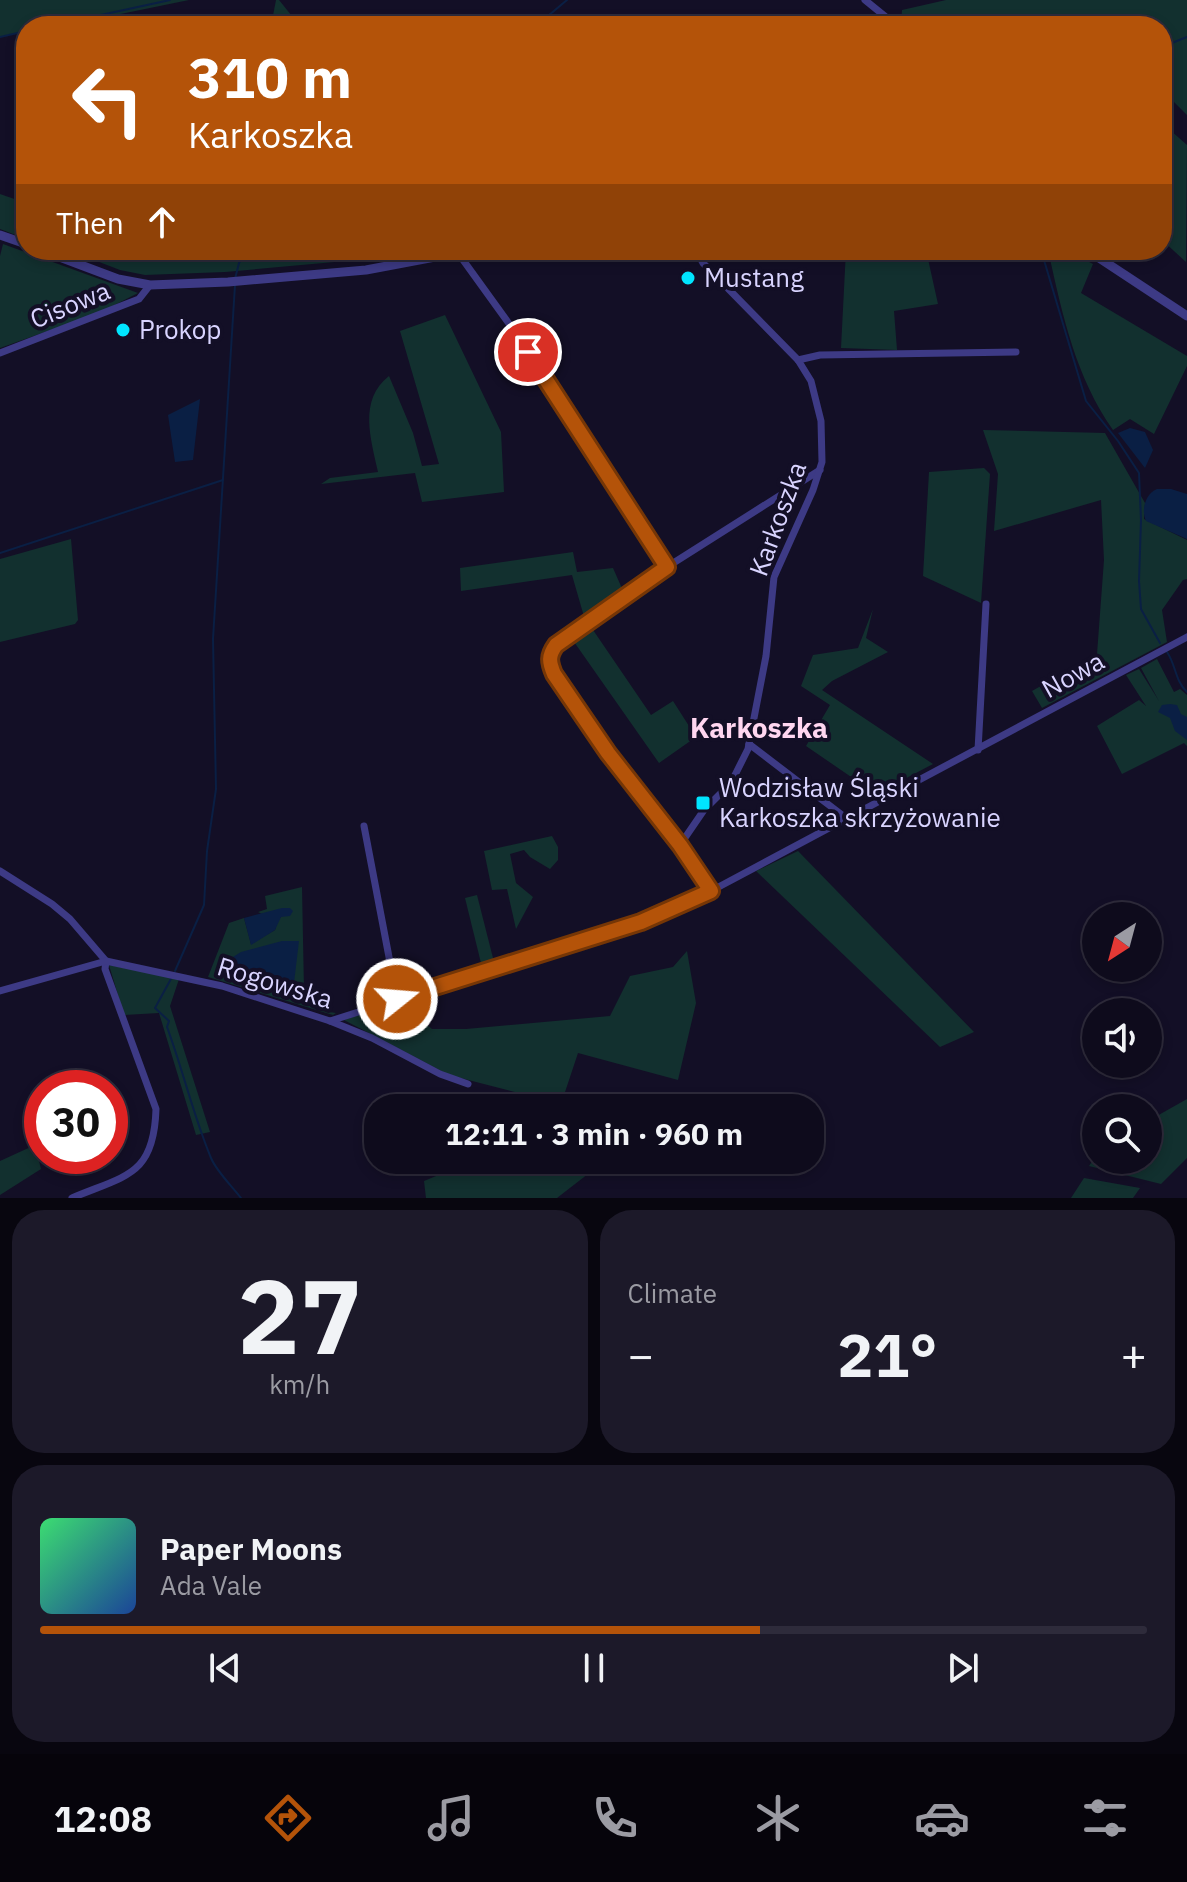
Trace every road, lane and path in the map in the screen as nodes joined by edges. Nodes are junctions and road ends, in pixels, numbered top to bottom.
1 (865, 0) edge
2 (885, 16) edge
3 (68, 260) edge
4 (420, 260) edge
5 (463, 260) edge
6 (701, 260) edge
7 (1103, 260) edge
8 (150, 285) junction
9 (1187, 316) edge
10 (1016, 352) dead end
11 (0, 353) edge
12 (798, 360) junction
13 (820, 470) junction
14 (667, 567) junction
15 (986, 604) dead end
16 (1187, 637) edge
17 (749, 744) junction
18 (978, 750) junction
19 (846, 818) junction
20 (364, 826) dead end
21 (680, 845) junction
22 (0, 871) edge
23 (711, 891) junction
24 (106, 961) junction
25 (0, 991) edge
26 (397, 999) junction
27 (330, 1021) junction
28 (468, 1084) dead end
29 (72, 1198) edge

1 - 2 street
3 - 8 street
4 - 8 street
5 - 14 street
6 - 12 street, Karkoszka
7 - 9 street
8 - 11 street, Cisowa
10 - 12 street
12 - 13 street, Karkoszka
13 - 14 street
13 - 17 street, Karkoszka
14 - 21 street
15 - 18 street
16 - 18 street, Nowa
17 - 19 street
17 - 21 street, Karkoszka
18 - 19 street, Nowa
19 - 23 street, Nowa
20 - 26 street
21 - 23 street
22 - 24 street
23 - 26 street
24 - 25 street, Rogowska
24 - 27 street, Rogowska
24 - 29 street
26 - 27 street
27 - 28 street, Rogowska

